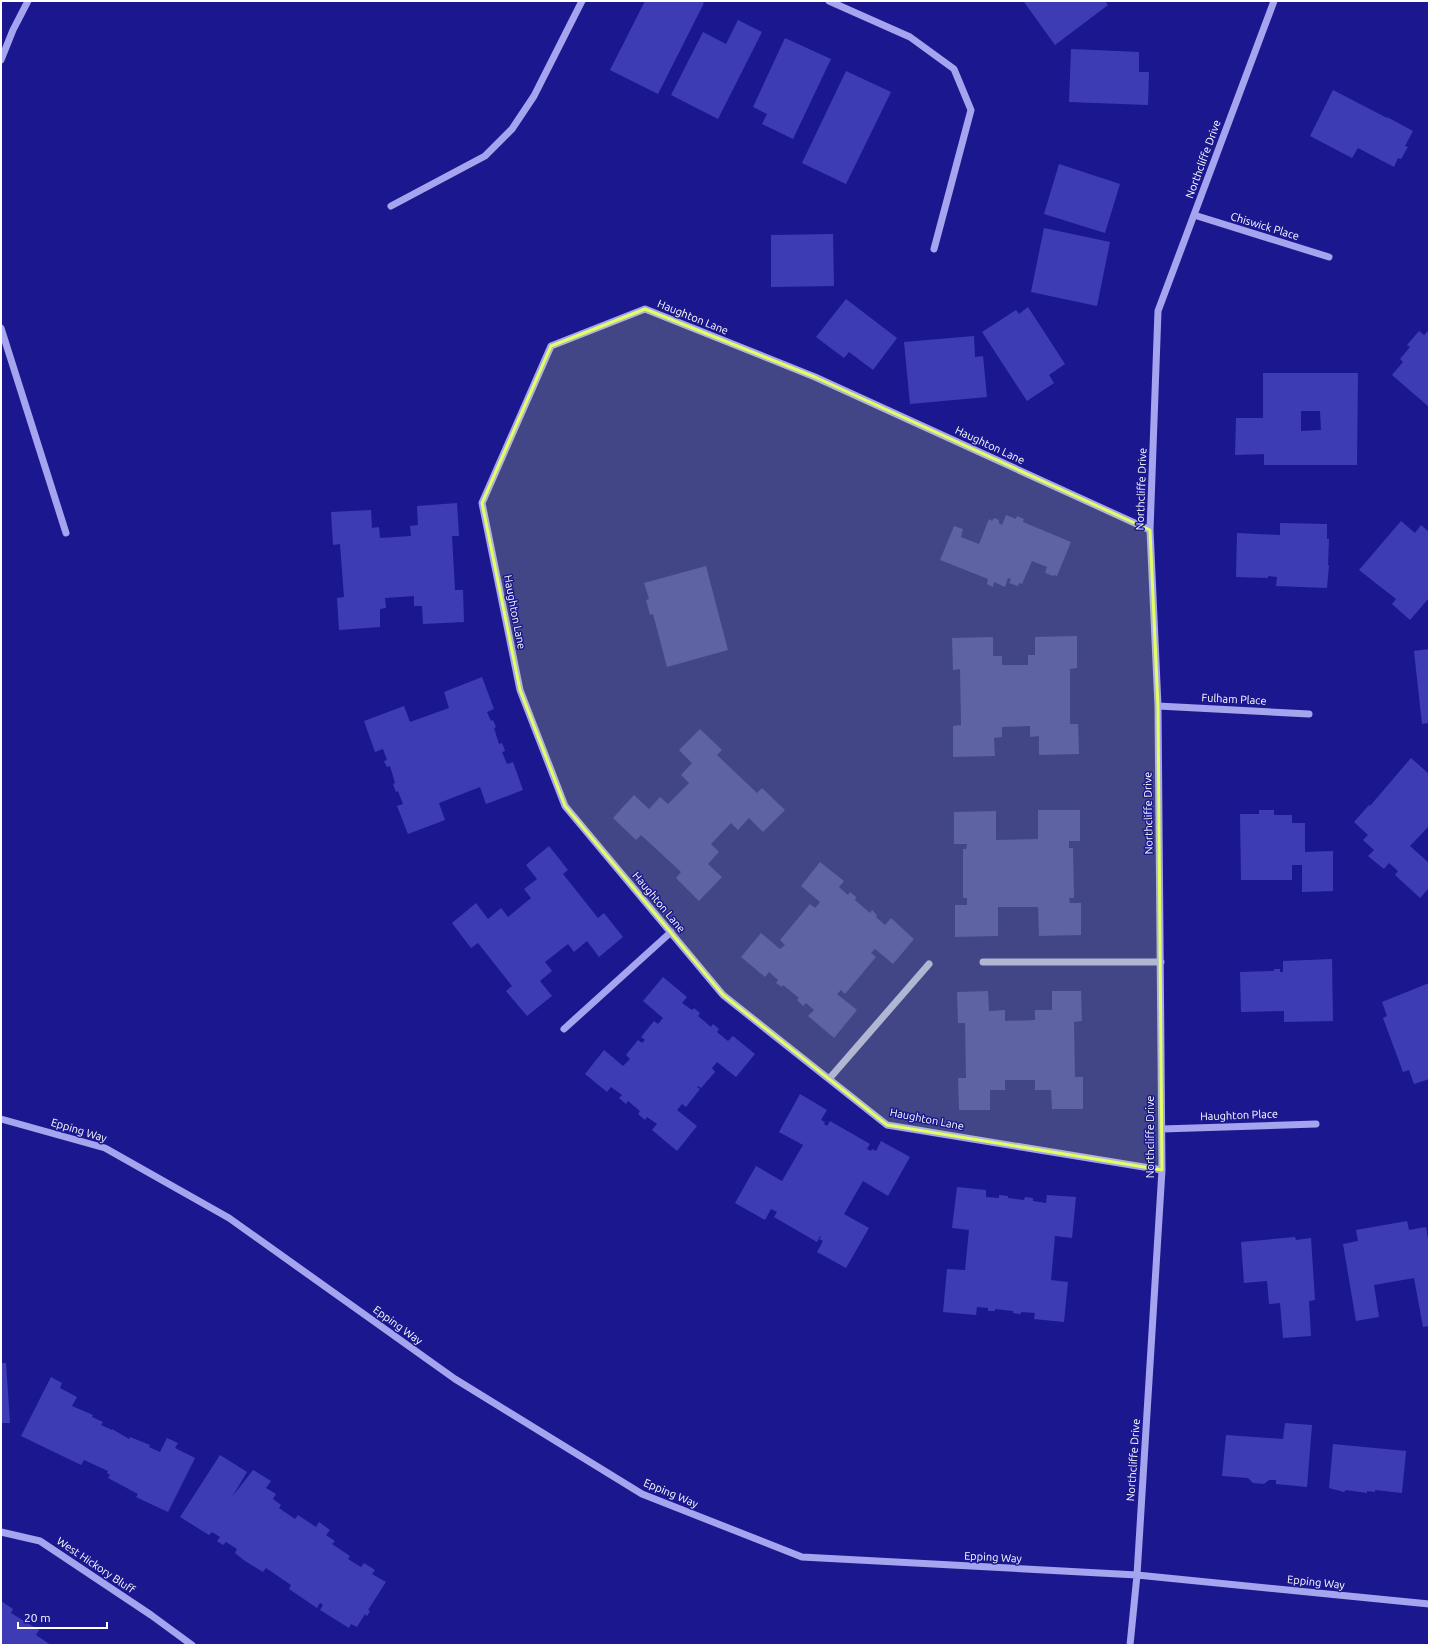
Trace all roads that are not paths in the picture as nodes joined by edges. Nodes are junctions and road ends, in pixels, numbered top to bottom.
1 (28, 1) edge
2 (582, 1) edge
3 (829, 1) edge
4 (1274, 1) edge
5 (1, 60) edge
6 (391, 206) dead end
7 (1194, 215) junction
8 (934, 249) dead end
9 (1329, 257) dead end
10 (1, 328) edge
11 (1150, 530) junction
12 (66, 533) dead end
13 (1158, 706) junction
14 (1309, 714) dead end
15 (671, 932) junction
16 (983, 962) dead end
17 (1161, 962) junction
18 (929, 964) dead end
19 (564, 1029) dead end
20 (829, 1079) junction
21 (1, 1119) edge
22 (1316, 1124) dead end
23 (1162, 1129) junction
24 (1162, 1170) junction
25 (1, 1532) edge
26 (1137, 1575) junction
27 (1429, 1604) edge
28 (192, 1645) edge
29 (1130, 1645) edge

1 - 5 street
2 - 6 street
3 - 8 street
4 - 7 street, Northcliffe Drive
7 - 9 street, Chiswick Place
7 - 11 street, Northcliffe Drive
10 - 12 street
11 - 13 street, Northcliffe Drive
11 - 15 street, Haughton Lane
13 - 14 street, Fulham Place
13 - 17 street, Northcliffe Drive
15 - 19 street
15 - 20 street, Haughton Lane
16 - 17 street
17 - 23 street, Northcliffe Drive
18 - 20 street
20 - 24 street, Haughton Lane
21 - 26 street, Epping Way
22 - 23 street, Haughton Place
23 - 24 street, Northcliffe Drive
24 - 26 street, Northcliffe Drive
25 - 28 street, West Hickory Bluff
26 - 27 street, Epping Way
26 - 29 street, Northcliffe Drive

